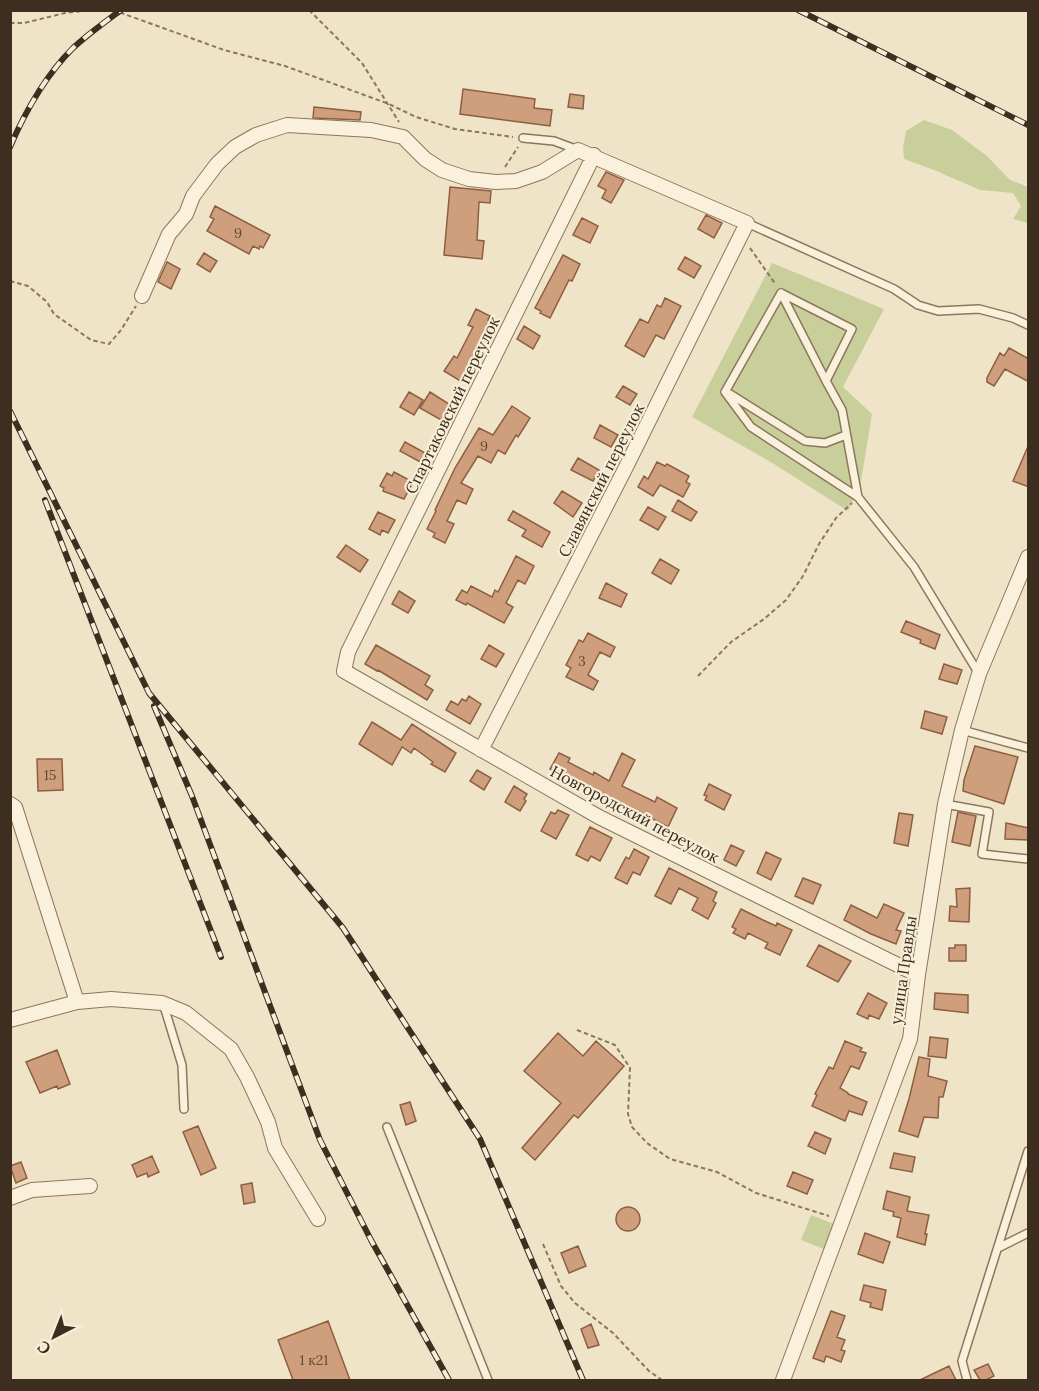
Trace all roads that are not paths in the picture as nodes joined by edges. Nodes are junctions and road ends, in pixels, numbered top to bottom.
1 (523, 138) road end
2 (578, 150) junction
3 (594, 155) junction
4 (744, 229) junction
5 (781, 293) junction
6 (142, 296) road end
7 (1029, 325) edge
8 (826, 381) junction
9 (725, 392) junction
10 (846, 435) junction
11 (858, 497) junction
12 (1029, 557) edge
13 (344, 671) joint
14 (979, 674) junction
15 (962, 730) junction
16 (1029, 748) edge
17 (481, 750) junction
18 (10, 804) edge
19 (945, 804) junction
20 (1029, 859) edge
21 (918, 975) junction
22 (77, 1002) junction
23 (162, 1003) junction
24 (10, 1020) edge
25 (184, 1109) dead end
26 (387, 1127) dead end
27 (1029, 1150) edge
28 (90, 1186) dead end
29 (10, 1198) edge
30 (318, 1220) dead end
31 (1029, 1233) edge
32 (998, 1248) junction
33 (489, 1380) edge
34 (783, 1380) edge
35 (967, 1380) edge

1 - 2 lane
2 - 3 street
2 - 6 street
3 - 4 street
3 - 13 street, Спартаковский переулок
4 - 7 lane
4 - 17 street, Славянский переулок
5 - 8 lane
5 - 8 lane
5 - 9 lane
8 - 10 lane
9 - 10 lane
9 - 11 lane
10 - 11 lane
11 - 14 lane
12 - 14 street, улица Правды
13 - 17 street, Новгородский переулок
14 - 15 street, улица Правды
15 - 16 lane
15 - 19 street, улица Правды
17 - 21 street, Новгородский переулок
18 - 22 street
19 - 20 lane
19 - 21 street, улица Правды
21 - 34 street, улица Правды
22 - 23 street
22 - 24 street
23 - 25 lane
23 - 30 street
26 - 33 lane
27 - 32 lane
28 - 29 street
31 - 32 lane
32 - 35 lane

